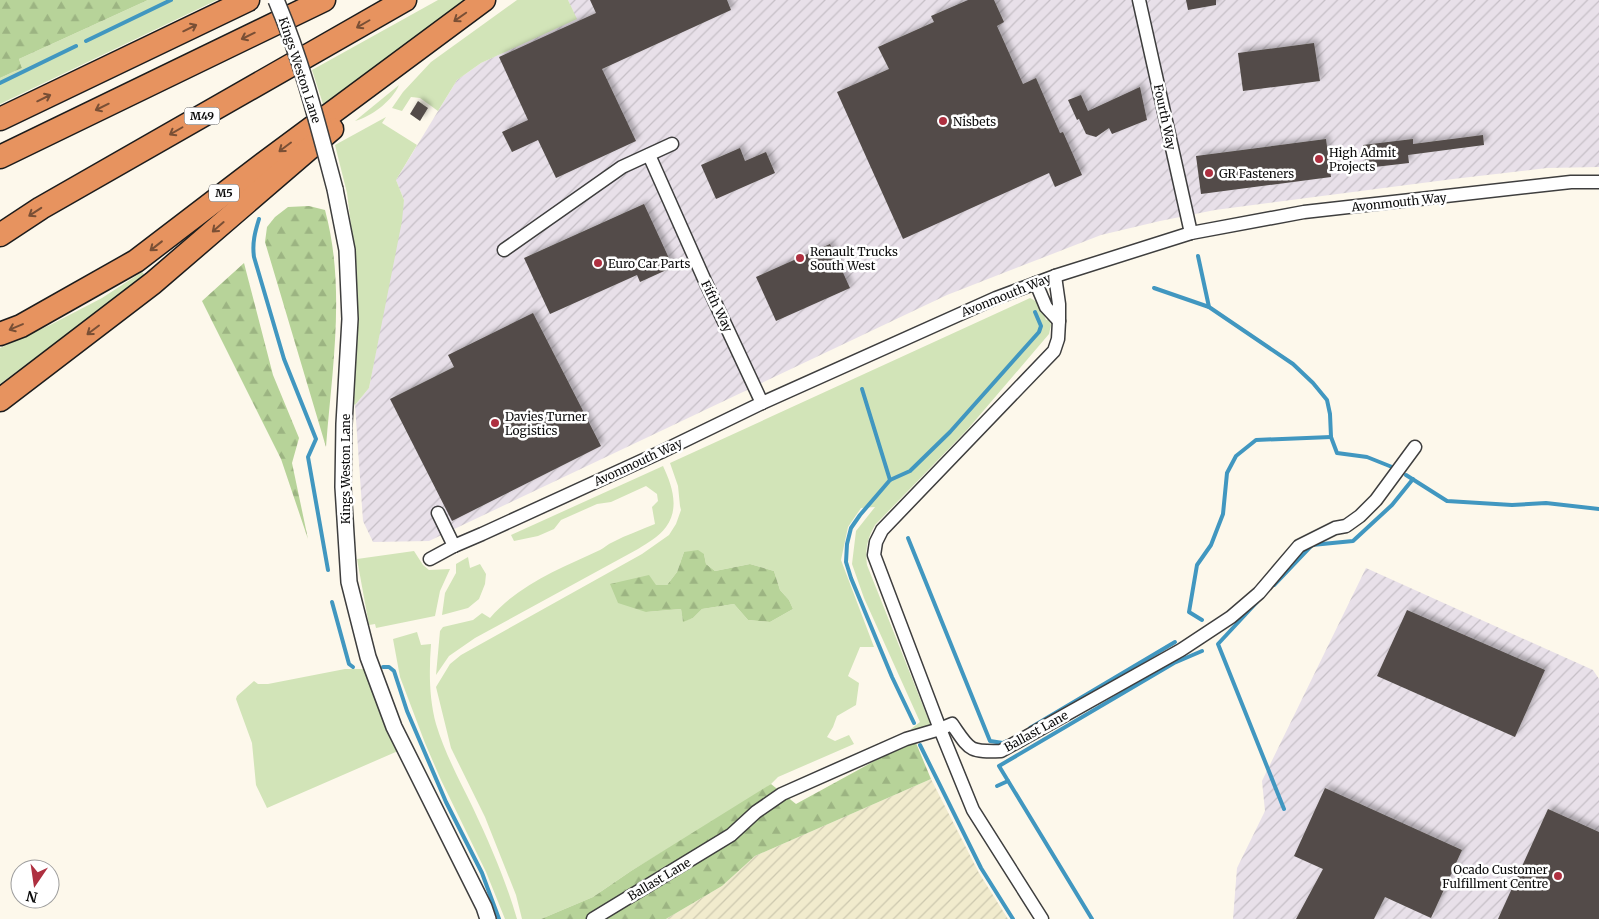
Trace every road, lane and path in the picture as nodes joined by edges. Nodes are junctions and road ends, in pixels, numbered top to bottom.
1 (248, 0) edge
2 (276, 0) edge
3 (324, 0) edge
4 (406, 0) edge
5 (484, 0) edge
6 (1139, 0) edge
7 (436, 34) junction
8 (0, 119) edge
9 (672, 144) dead end
10 (649, 155) junction
11 (0, 157) edge
12 (1599, 182) edge
13 (1191, 234) junction
14 (0, 235) edge
15 (504, 250) dead end
16 (1054, 276) junction
17 (1036, 283) junction
18 (1059, 321) junction
19 (0, 334) edge
20 (0, 400) edge
21 (762, 403) junction
22 (1415, 447) dead end
23 (438, 513) dead end
24 (454, 546) junction
25 (430, 559) dead end
26 (940, 729) junction
27 (488, 919) edge
28 (593, 919) edge
29 (1042, 919) edge

8 -> 1 highway
2 - 27 street, Kings Weston Lane, bridge
3 -> 11 highway
4 -> 14 highway, M49
5 -> 7 highway, M5
6 - 13 street, Fourth Way
7 -> 19 highway, M5
7 -> 20 highway
9 - 10 street
10 - 15 street
10 - 21 street, Fifth Way
12 - 13 street, Avonmouth Way
13 - 16 street, Avonmouth Way
16 - 17 street, Avonmouth Way
16 - 18 street
17 - 18 street
17 - 21 street, Avonmouth Way
18 - 26 street
21 - 24 street, Avonmouth Way
22 - 26 street, Ballast Lane
23 - 24 street
24 - 25 street, Avonmouth Way
26 - 28 street, Ballast Lane
26 - 29 street

